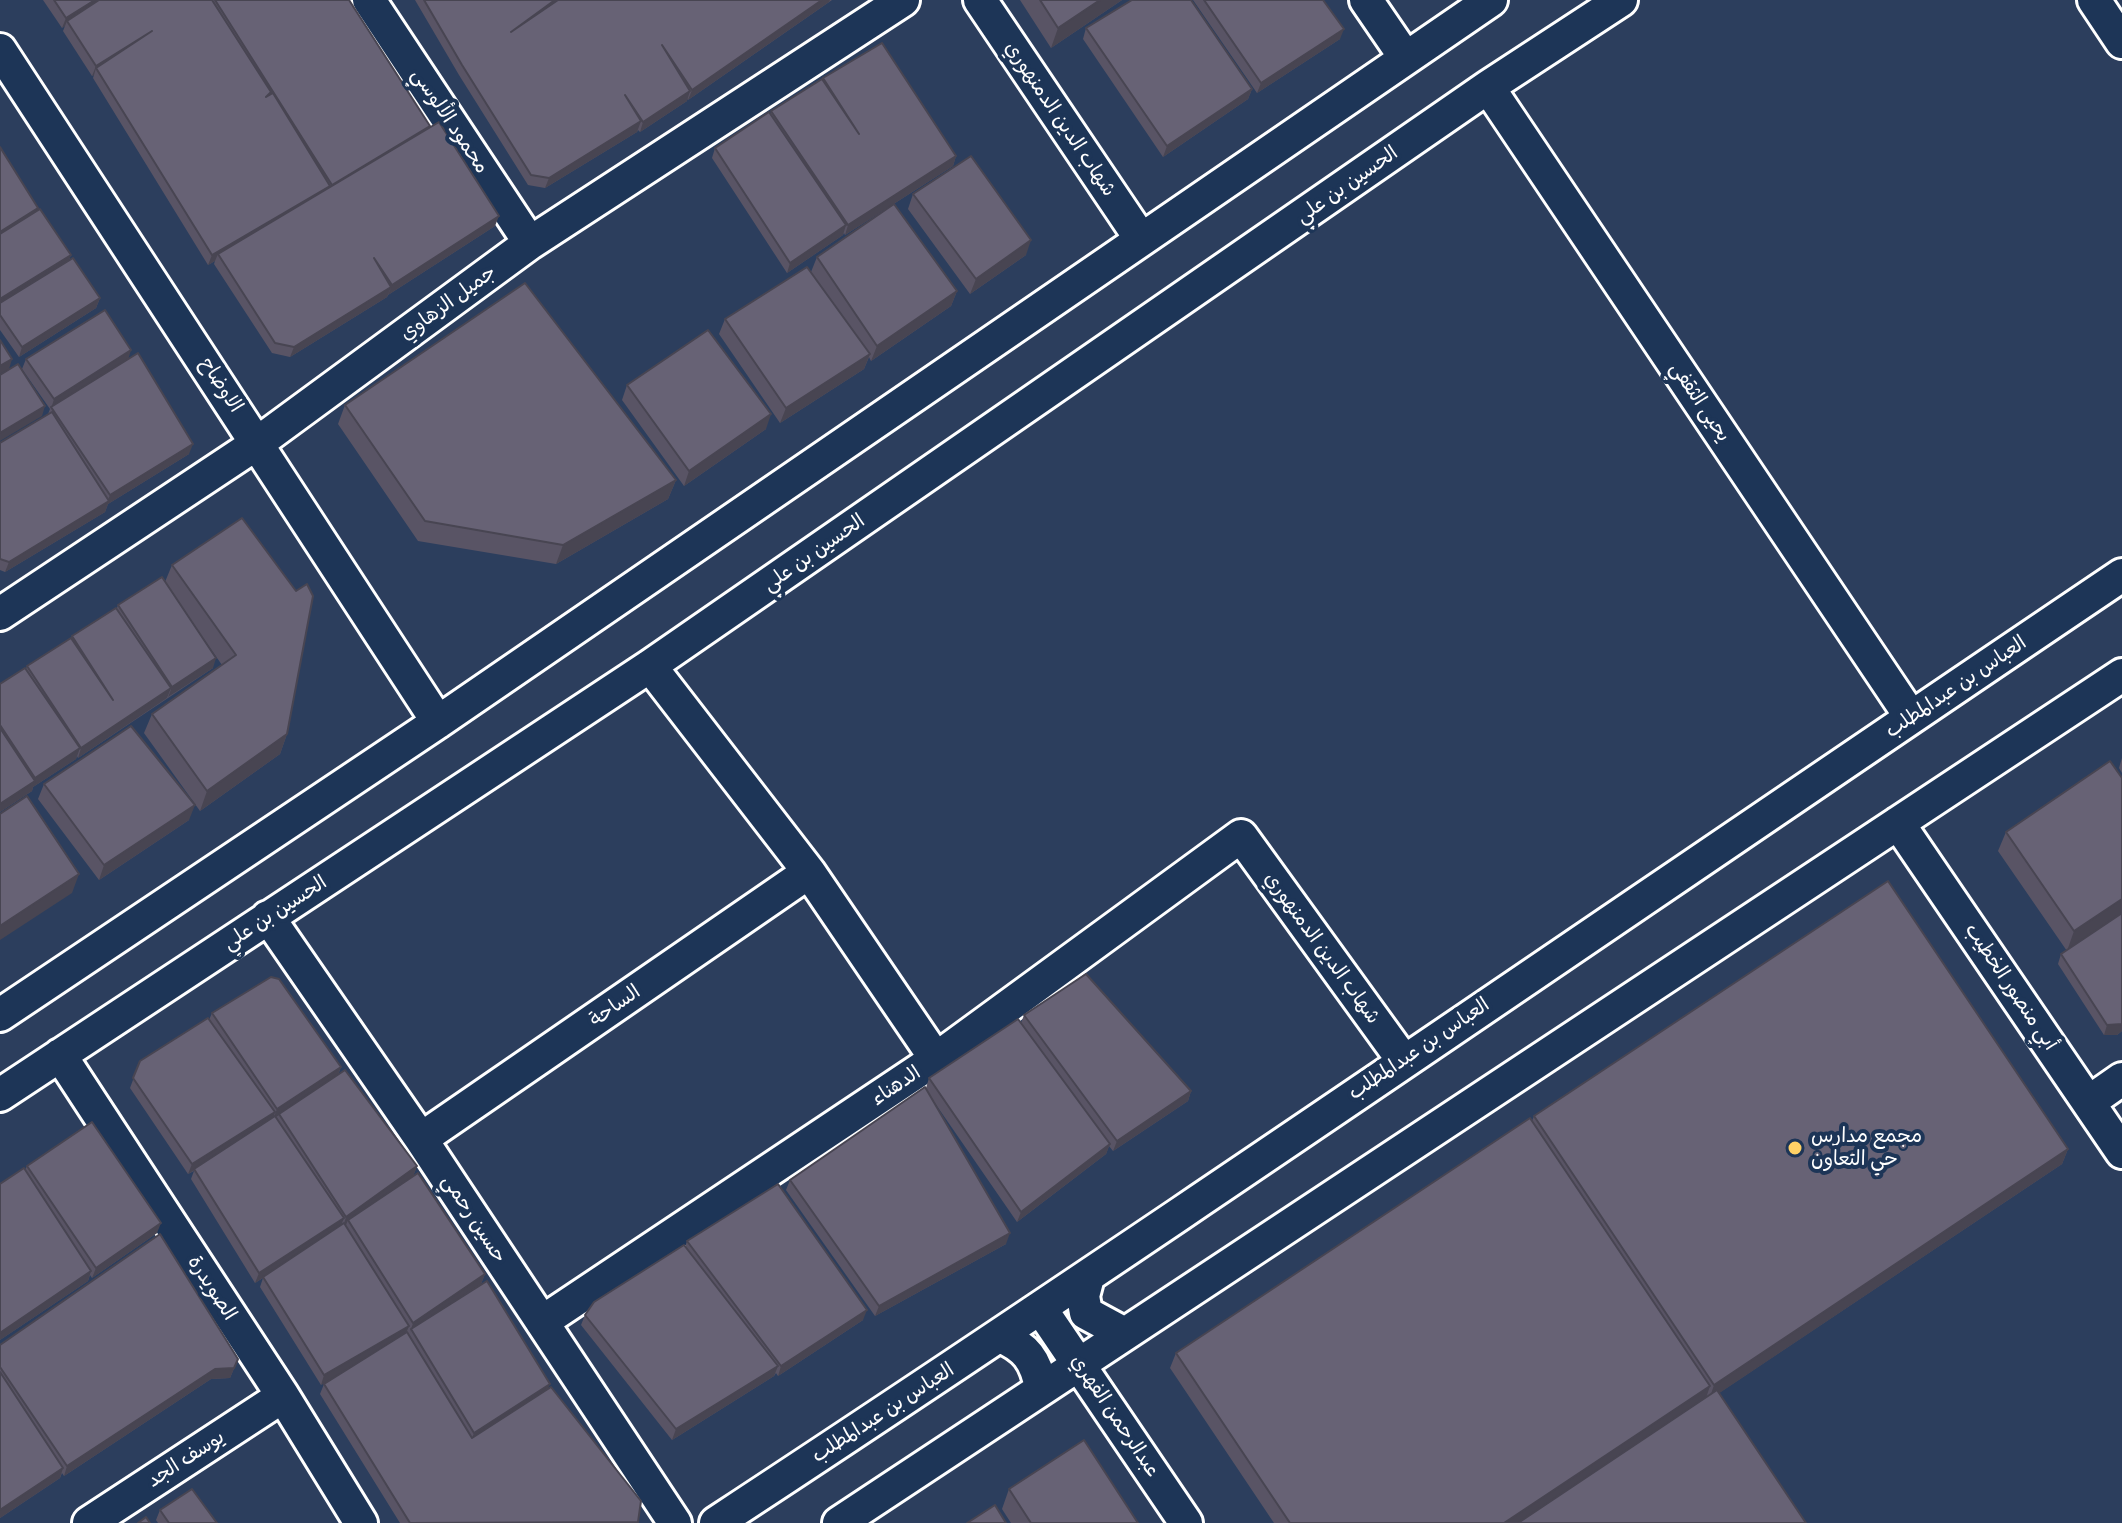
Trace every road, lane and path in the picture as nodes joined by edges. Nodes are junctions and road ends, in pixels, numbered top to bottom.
1 (369, 0) edge
2 (903, 0) edge
3 (980, 0) edge
4 (1366, 0) edge
5 (1491, 0) edge
6 (1621, 0) edge
7 (2094, 0) edge
8 (2122, 42) edge
9 (0, 50) edge
10 (1405, 57) junction
11 (1488, 87) junction
12 (1141, 239) junction
13 (530, 243) junction
14 (259, 442) junction
15 (2122, 575) edge
16 (0, 614) edge
17 (650, 666) junction
18 (2122, 675) edge
19 (1911, 717) junction
20 (438, 722) junction
21 (1898, 823) junction
22 (1241, 836) joint
23 (809, 872) junction
24 (268, 917) junction
25 (0, 1015) edge
26 (60, 1055) junction
27 (936, 1059) junction
28 (1403, 1060) junction
29 (2122, 1079) edge
30 (0, 1095) edge
31 (2089, 1102) junction
32 (421, 1139) junction
33 (2122, 1152) edge
34 (1088, 1277) junction
35 (1041, 1309) junction
36 (542, 1322) junction
37 (1123, 1333) junction
38 (1000, 1336) junction
39 (1079, 1362) junction
40 (1041, 1388) junction
41 (283, 1396) junction
42 (89, 1523) edge
43 (361, 1523) edge
44 (675, 1523) edge
45 (716, 1523) edge
46 (839, 1523) edge
47 (1186, 1523) edge

1 - 13 street, محمود الألوسي
2 - 13 street, جميل الزهاوي
3 - 12 street, شهاب الدين الدمنهوري
4 - 10 street
5 - 10 street
6 - 11 street, الحسين بن علي
7 - 8 street
9 - 14 street, الاوضاح
10 - 12 street
11 - 17 street, الحسين بن علي
11 - 19 street, يحيى الثقفي
12 - 20 street
13 - 14 street, جميل الزهاوي
14 - 16 street, جميل الزهاوي
14 - 20 street, الاوضاح
15 - 19 street, العباس بن عبدالمطلب
17 - 23 street
17 - 24 street, الحسين بن علي
18 - 21 street
19 - 28 street, العباس بن عبدالمطلب
20 - 25 street
21 - 31 street, أبي منصور الخطيب
21 - 37 street
22 - 27 street, الدهناء
22 - 28 street, شهاب الدين الدمنهوري
23 - 27 street
23 - 32 street, الساحة
24 - 26 street, الحسين بن علي
24 - 32 street, حسين رحمي
26 - 30 street, الحسين بن علي
26 - 41 street, الصويدرة
27 - 36 street, الدهناء
28 - 34 street, العباس بن عبدالمطلب
29 - 31 street
31 - 33 street, أبي منصور الخطيب
32 - 36 street, حسين رحمي
34 - 35 street, العباس بن عبدالمطلب
34 - 37 street
35 - 38 street, العباس بن عبدالمطلب
35 - 39 street, عبدالرحمن الفهري
36 - 44 street, حسين رحمي
37 - 39 street
38 - 40 street
38 - 45 street, العباس بن عبدالمطلب
39 - 40 street
39 - 47 street, عبدالرحمن الفهري
40 - 46 street
41 - 42 street, يوسف الجد
41 - 43 street, الصويدرة

